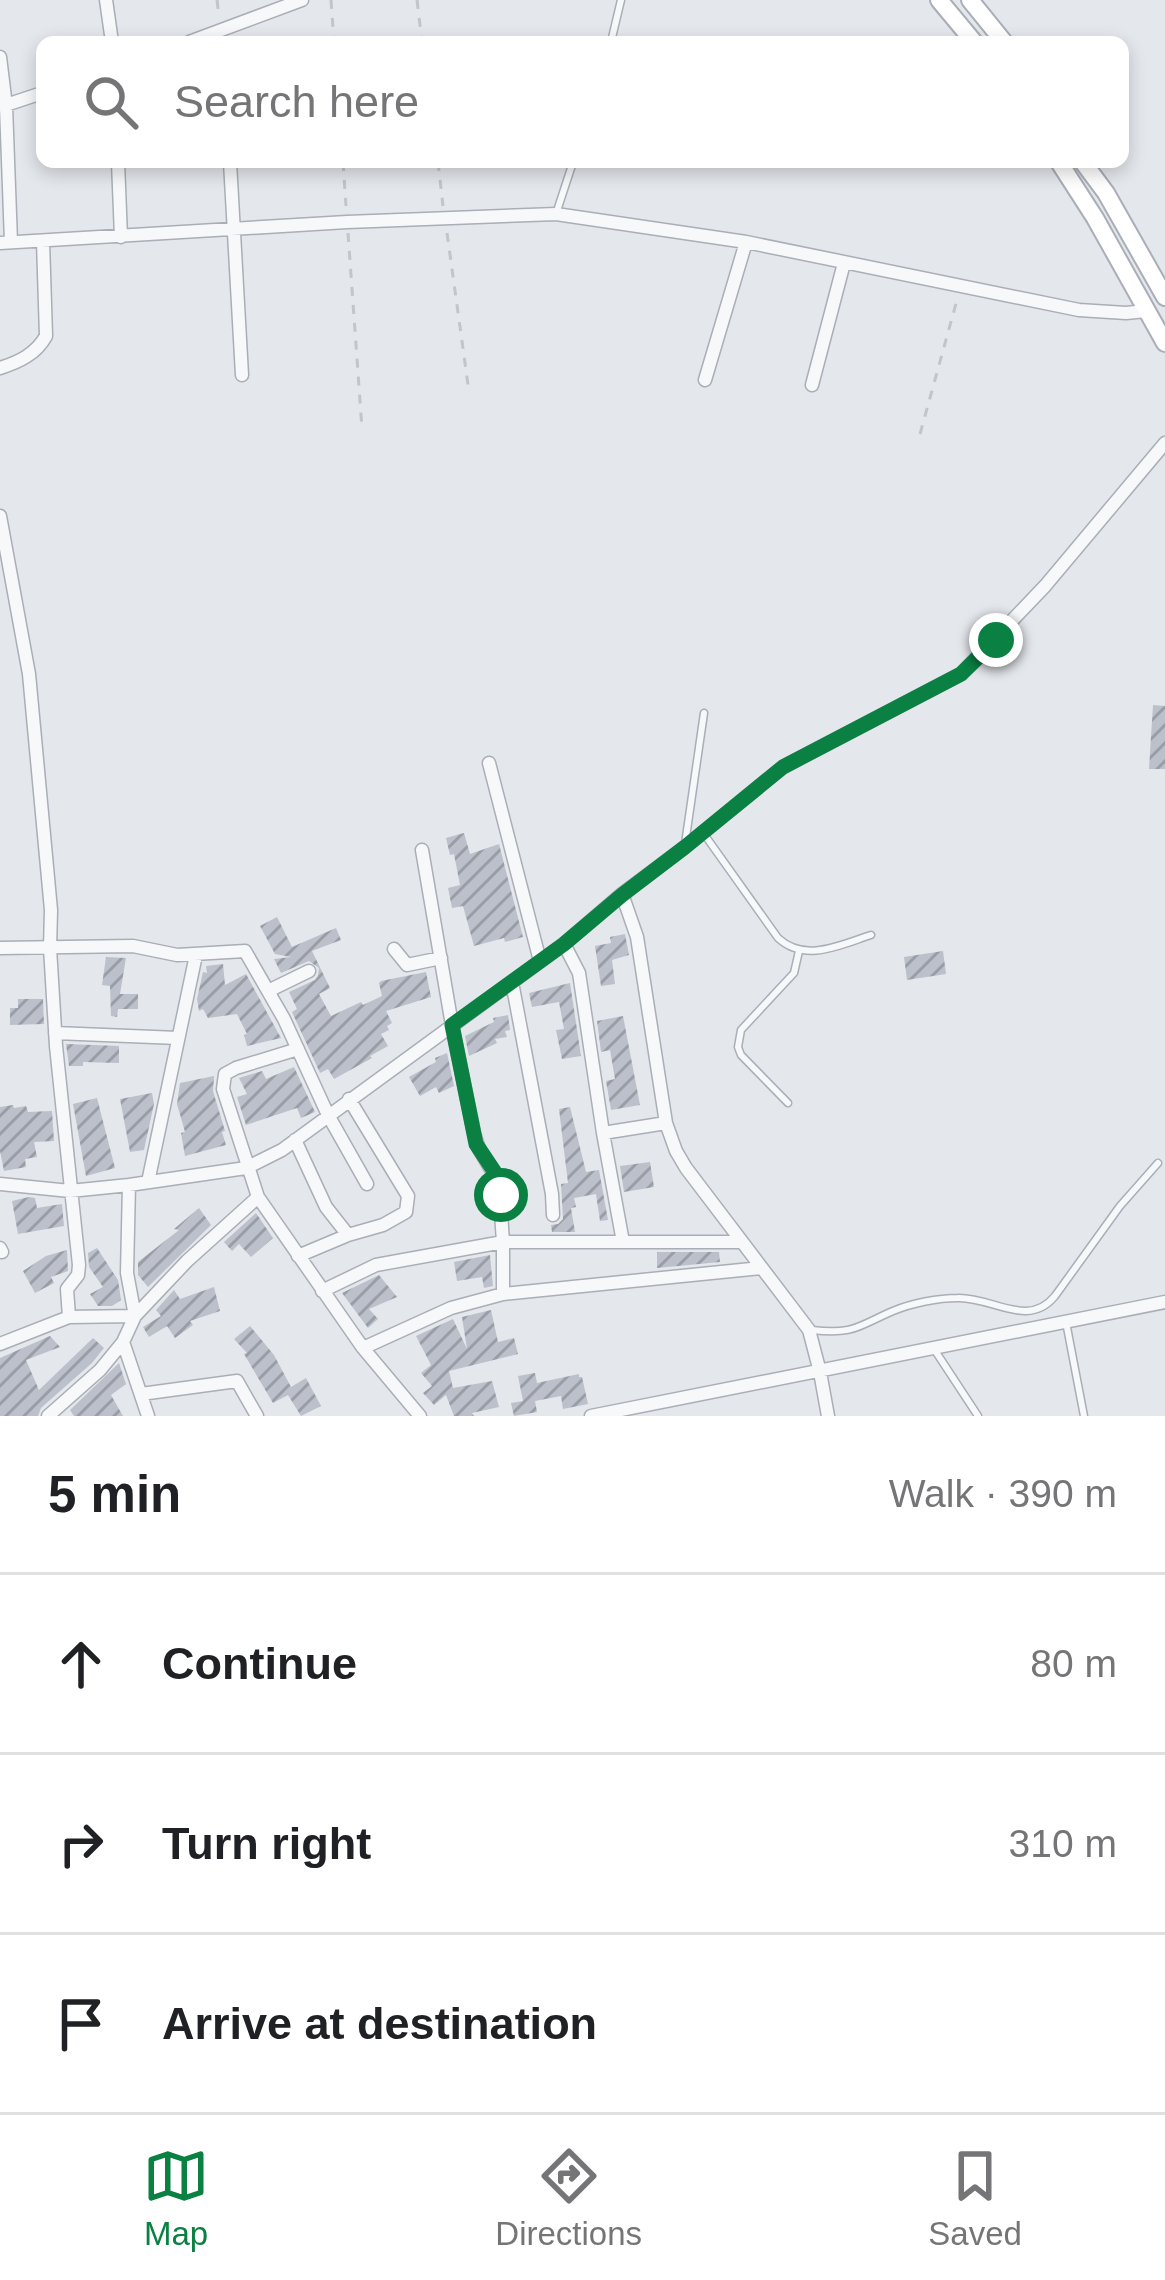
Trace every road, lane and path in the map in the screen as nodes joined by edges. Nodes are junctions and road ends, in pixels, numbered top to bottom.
1 (106, 0) edge
2 (302, 0) edge
3 (332, 0) edge
4 (417, 0) edge
5 (621, 0) edge
6 (939, 0) edge
7 (970, 0) edge
8 (111, 36) edge
9 (221, 36) edge
10 (334, 36) edge
11 (421, 36) edge
12 (612, 36) edge
13 (969, 36) edge
14 (999, 36) edge
15 (0, 57) edge
16 (36, 95) edge
17 (3, 107) edge
18 (118, 168) edge
19 (230, 168) edge
20 (343, 168) edge
21 (439, 168) edge
22 (570, 168) edge
23 (1063, 168) edge
24 (1087, 168) edge
25 (556, 214) junction
26 (445, 217) junction
27 (347, 222) junction
28 (235, 230) junction
29 (121, 237) junction
30 (43, 241) junction
31 (6, 242) edge
32 (746, 242) junction
33 (844, 263) junction
34 (961, 287) junction
35 (1165, 298) edge
36 (1146, 311) junction
37 (1165, 344) edge
38 (0, 368) edge
39 (242, 375) dead end
40 (705, 380) dead end
41 (812, 385) dead end
42 (469, 392) dead end
43 (362, 429) dead end
44 (920, 434) dead end
45 (1165, 443) edge
46 (0, 516) edge
47 (704, 713) dead end
48 (489, 763) dead end
49 (702, 831) junction
50 (685, 847) junction
51 (422, 850) dead end
52 (622, 895) junction
53 (872, 935) dead end
54 (564, 944) junction
55 (0, 948) edge
56 (50, 948) junction
57 (394, 949) dead end
58 (800, 951) junction
59 (196, 955) junction
60 (441, 958) junction
61 (540, 962) junction
62 (308, 971) dead end
63 (512, 982) junction
64 (268, 991) junction
65 (452, 1025) junction
66 (55, 1033) junction
67 (178, 1038) junction
68 (298, 1049) junction
69 (349, 1099) junction
70 (788, 1103) dead end
71 (328, 1115) junction
72 (666, 1124) junction
73 (603, 1133) junction
74 (295, 1140) junction
75 (1158, 1162) dead end
76 (246, 1168) junction
77 (148, 1182) junction
78 (0, 1184) edge
79 (367, 1184) dead end
80 (129, 1185) junction
81 (70, 1191) junction
82 (258, 1197) junction
83 (553, 1215) dead end
84 (348, 1235) junction
85 (503, 1242) junction
86 (623, 1242) junction
87 (741, 1242) junction
88 (298, 1256) junction
89 (761, 1268) junction
90 (322, 1292) junction
91 (502, 1294) junction
92 (1165, 1303) edge
93 (135, 1316) junction
94 (69, 1317) junction
95 (1066, 1322) junction
96 (809, 1330) junction
97 (123, 1342) junction
98 (0, 1344) edge
99 (363, 1348) junction
100 (933, 1348) junction
101 (820, 1372) junction
102 (141, 1394) junction
103 (629, 1412) edge
104 (48, 1416) edge
105 (148, 1416) edge
106 (257, 1416) edge
107 (420, 1416) edge
108 (591, 1416) edge
109 (828, 1416) edge
110 (978, 1416) edge
111 (1084, 1416) edge

1 - 8 street
2 - 9 street
3 - 10 path
4 - 11 path
5 - 12 lane
6 - 13 main road
7 - 14 main road
15 - 17 street
16 - 17 street
17 - 31 street
18 - 29 street
19 - 28 street
20 - 27 path
21 - 26 path
22 - 25 lane
23 - 36 main road
24 - 35 main road
25 - 26 street
25 - 32 street
26 - 27 street
26 - 42 path
27 - 28 street
27 - 43 path
28 - 29 street
28 - 39 street
29 - 30 street
30 - 31 street
30 - 38 street
32 - 33 street
32 - 40 street
33 - 34 street
33 - 41 street
34 - 36 street
34 - 44 path
36 - 37 main road
45 - 49 street
46 - 56 street
47 - 50 lane
48 - 61 street
49 - 50 street
49 - 58 lane
50 - 52 street
51 - 60 street
52 - 54 street
52 - 72 street
53 - 58 lane
54 - 61 street
54 - 73 street
55 - 56 street
56 - 59 street
56 - 66 street
57 - 60 street
58 - 70 lane
59 - 64 street
59 - 67 street
60 - 65 street
61 - 63 street
62 - 64 street
63 - 65 street
63 - 83 street
64 - 68 street
65 - 69 street
65 - 85 street
66 - 67 street
66 - 81 street
67 - 77 street
68 - 71 street
68 - 76 street
69 - 71 street
69 - 84 street
71 - 74 street
71 - 79 street
72 - 73 street
72 - 87 street
73 - 86 street
74 - 76 street
74 - 84 street
75 - 96 lane
76 - 77 street
76 - 82 street
77 - 80 street
78 - 81 street
80 - 81 street
80 - 93 street
81 - 94 street
82 - 88 street
82 - 93 street
84 - 88 street
85 - 86 street
85 - 90 street
85 - 91 street
86 - 87 street
87 - 89 street
88 - 90 street
89 - 91 street
89 - 96 street
90 - 99 street
91 - 99 street
92 - 95 street
93 - 94 street
93 - 97 street
94 - 98 street
95 - 100 street
95 - 111 lane
96 - 101 street
97 - 102 street
97 - 104 street
99 - 107 street
100 - 101 street
100 - 110 lane
101 - 103 street
101 - 109 street
102 - 105 street
102 - 106 street
103 - 108 street

